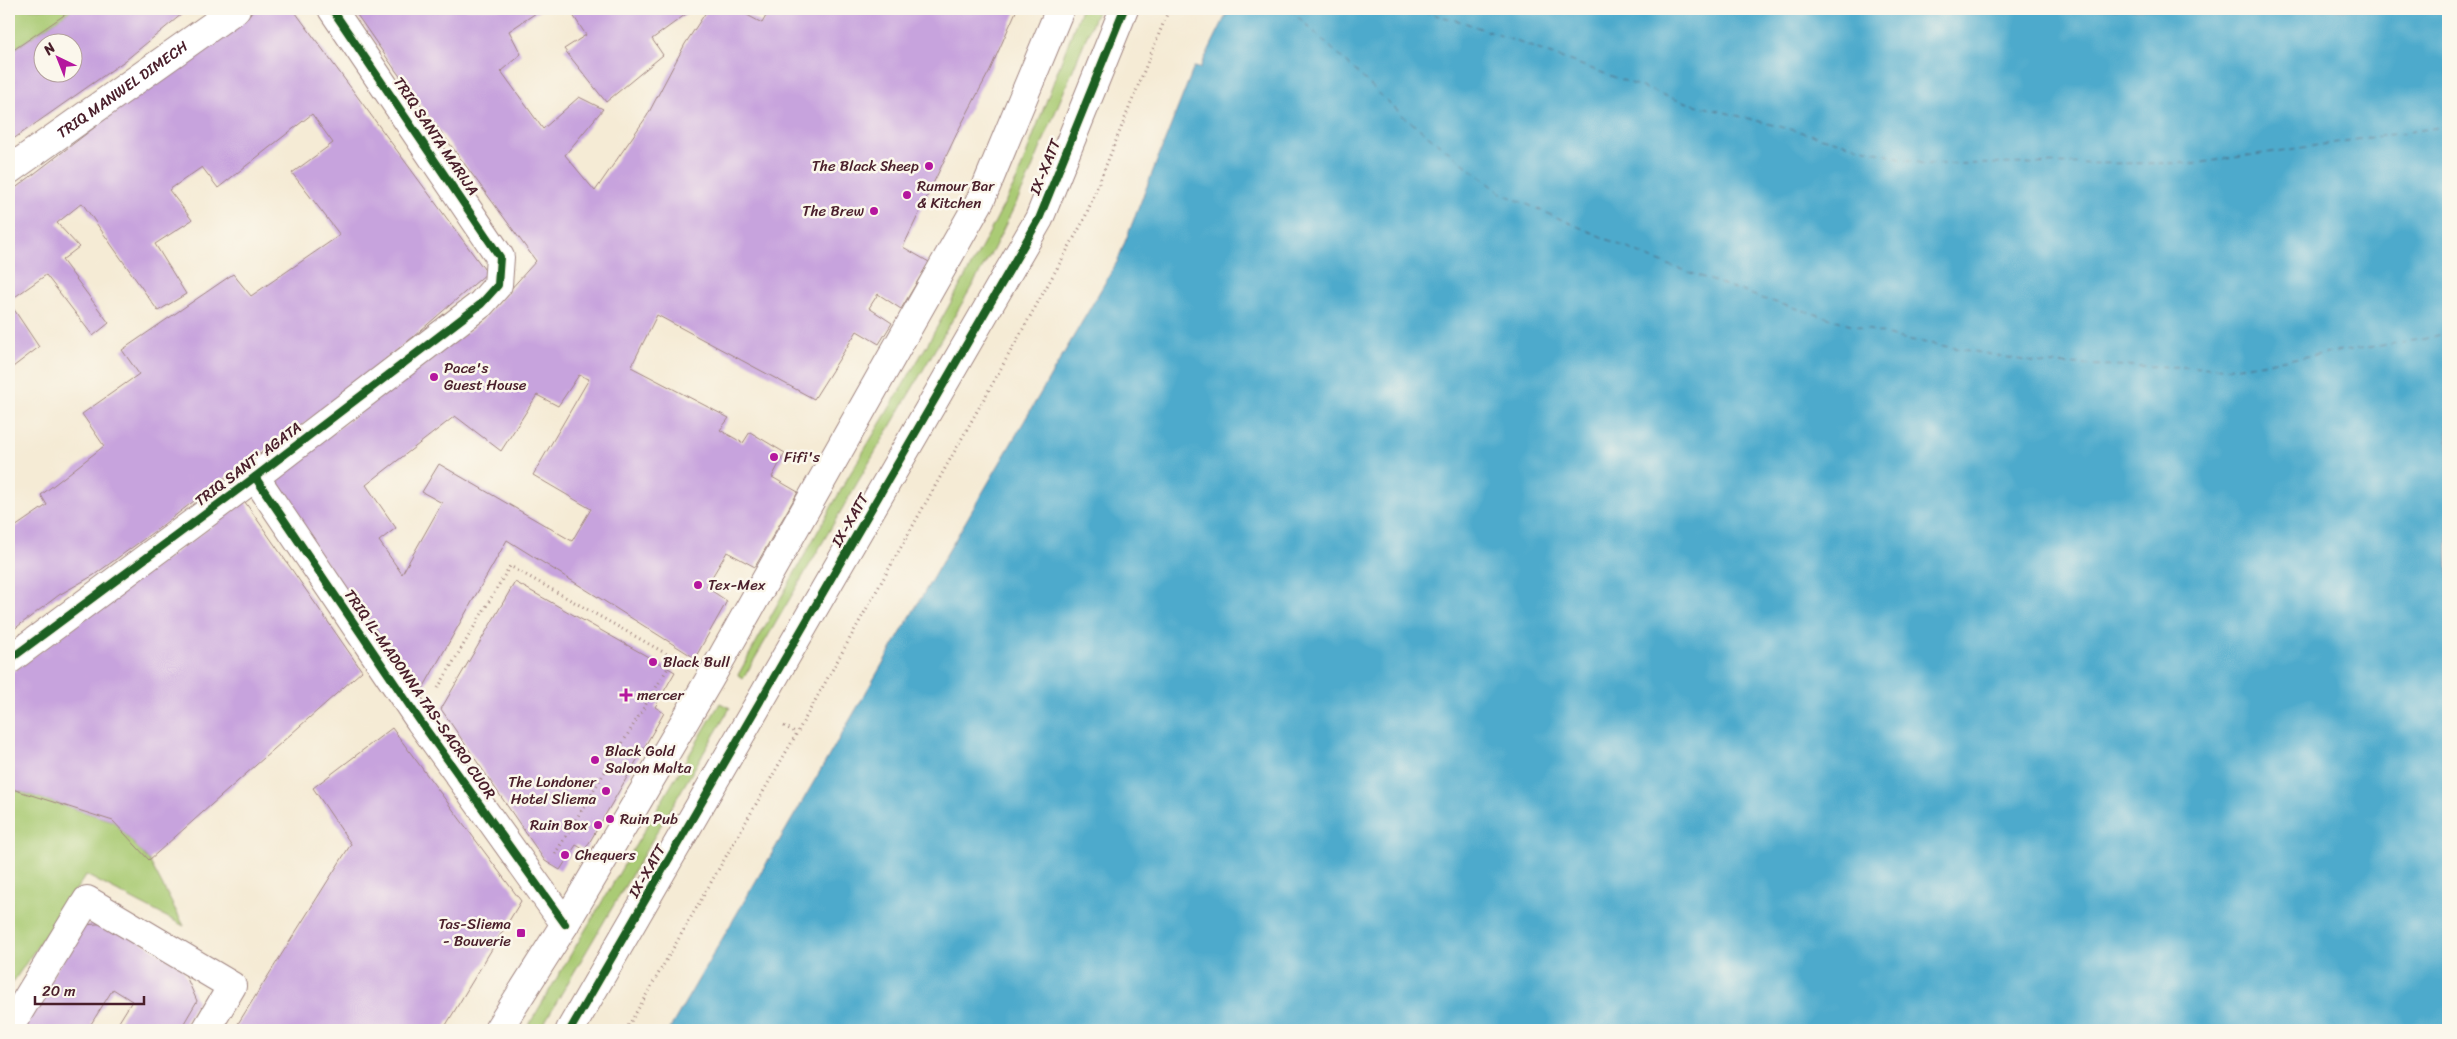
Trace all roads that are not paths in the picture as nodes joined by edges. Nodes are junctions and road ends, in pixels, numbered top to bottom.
1 (236, 9) edge
2 (332, 9) edge
3 (1060, 9) edge
4 (1124, 9) edge
5 (9, 170) edge
6 (498, 285) joint
7 (255, 477) junction
8 (9, 660) edge
9 (565, 924) junction
10 (9, 1028) edge
11 (206, 1030) edge
12 (498, 1030) edge
13 (570, 1030) edge

1 - 5 main road, TRIQ MANWEL DIMECH
2 - 6 main road, TRIQ SANTA MARIJA
3 - 9 main road
4 - 13 main road, IX-XATT
6 - 7 main road, TRIQ SANT' AGATA
7 - 8 main road, TRIQ SANT' AGATA
7 - 9 main road, TRIQ IL-MADONNA TAS-SACRO CUOR
9 - 12 main road
10 - 11 main road

